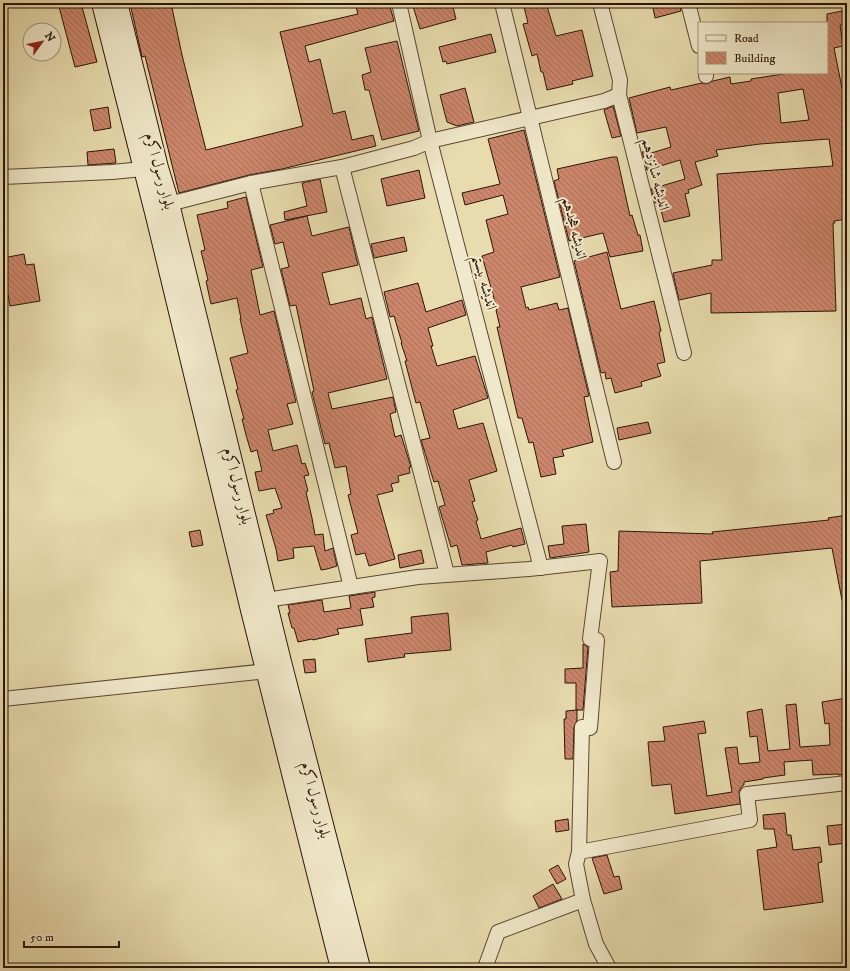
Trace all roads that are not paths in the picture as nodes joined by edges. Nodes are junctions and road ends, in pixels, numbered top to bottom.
1 (102, 3) edge
2 (117, 3) edge
3 (399, 3) edge
4 (502, 3) edge
5 (600, 3) edge
6 (688, 3) edge
7 (698, 42) edge
8 (619, 95) junction
9 (530, 118) junction
10 (430, 141) junction
11 (342, 166) junction
12 (143, 169) junction
13 (3, 177) edge
14 (251, 183) junction
15 (169, 204) junction
16 (684, 353) dead end
17 (614, 462) dead end
18 (541, 568) junction
19 (447, 574) junction
20 (351, 587) junction
21 (266, 600) junction
22 (267, 671) junction
23 (3, 699) edge
24 (847, 783) edge
25 (579, 852) junction
26 (583, 900) junction
27 (341, 968) edge
28 (360, 968) edge
29 (485, 968) edge
30 (609, 968) edge

1 - 12 main road, بلوار رسول اکرم
2 - 15 main road, بلوار رسول اکرم
3 - 10 street, اندیشه بیستم
4 - 9 street, اندیشه هجدهم
5 - 8 street, اندیشه شانزدهم
6 - 7 street
8 - 9 street
8 - 16 street, اندیشه شانزدهم
9 - 10 street
9 - 17 street, اندیشه هجدهم
10 - 11 street
10 - 18 street, اندیشه بیستم
11 - 14 street
11 - 19 street
12 - 13 street
12 - 22 main road, بلوار رسول اکرم
14 - 15 street
14 - 20 street
15 - 21 main road, بلوار رسول اکرم
18 - 19 street
18 - 25 street
19 - 20 street
20 - 21 street
21 - 28 main road, بلوار رسول اکرم
22 - 23 street
22 - 27 main road, بلوار رسول اکرم
24 - 25 street
25 - 26 street
26 - 29 street
26 - 30 street

